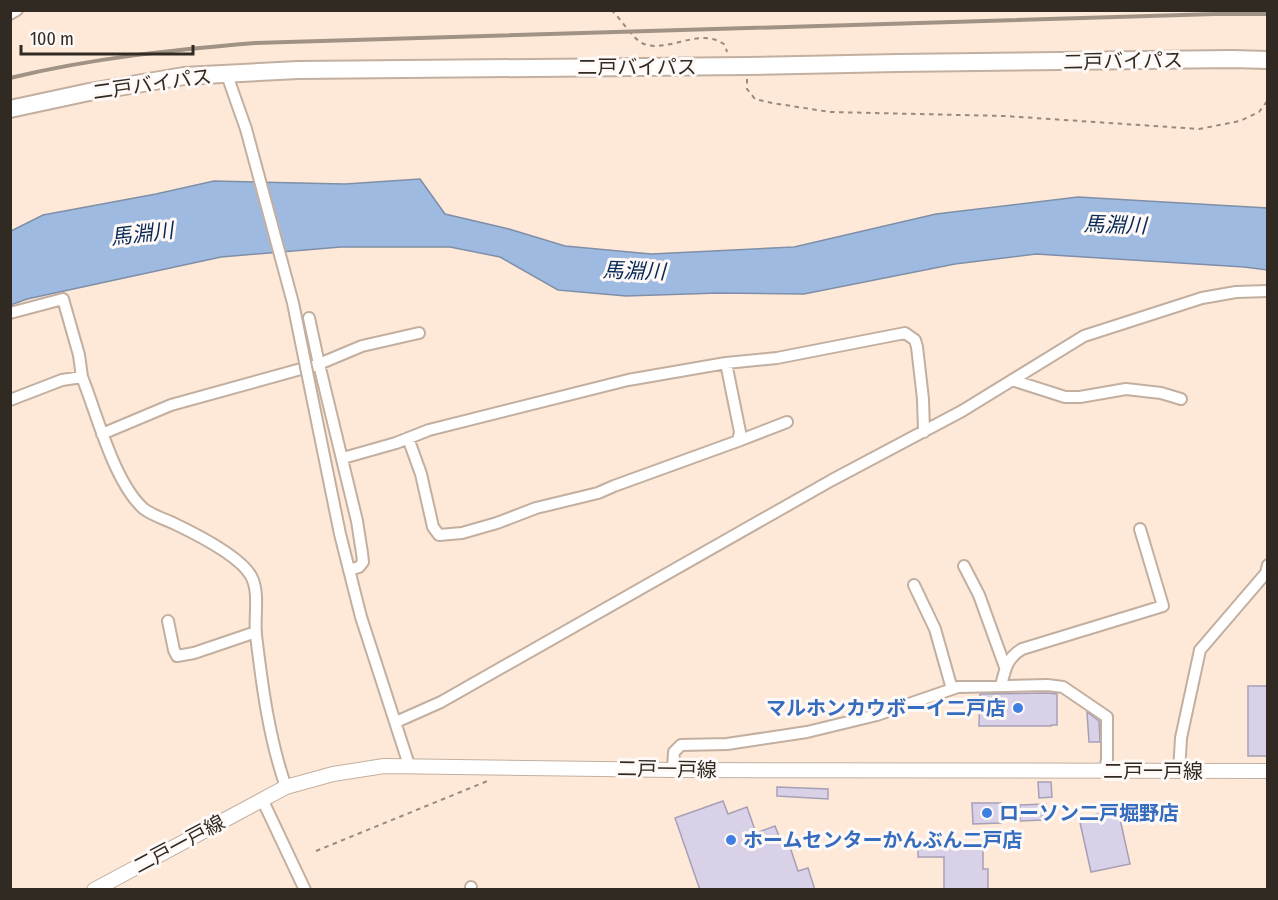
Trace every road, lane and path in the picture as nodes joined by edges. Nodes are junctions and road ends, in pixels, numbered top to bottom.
1 (17, 10) edge
2 (611, 10) edge
3 (10, 14) edge
4 (1268, 60) edge
5 (747, 66) junction
6 (729, 67) junction
7 (227, 75) junction
8 (1268, 100) edge
9 (10, 109) edge
10 (1268, 291) edge
11 (10, 313) edge
12 (309, 318) dead end
13 (419, 333) dead end
14 (726, 363) junction
15 (320, 364) junction
16 (82, 378) junction
17 (1012, 380) junction
18 (1181, 399) dead end
19 (10, 400) edge
20 (787, 422) dead end
21 (924, 432) junction
22 (102, 434) junction
23 (408, 438) junction
24 (738, 441) junction
25 (343, 458) junction
26 (1140, 529) dead end
27 (1268, 565) edge
28 (964, 566) dead end
29 (349, 570) junction
30 (914, 585) dead end
31 (168, 621) dead end
32 (256, 632) junction
33 (1005, 667) junction
34 (1001, 686) junction
35 (952, 689) junction
36 (396, 722) junction
37 (409, 765) junction
38 (495, 766) junction
39 (673, 770) junction
40 (1105, 771) junction
41 (1268, 771) edge
42 (1179, 772) junction
43 (286, 787) junction
44 (262, 799) junction
45 (316, 851) dead end
46 (94, 890) edge
47 (305, 890) edge

1 - 3 street
2 - 6 path
4 - 5 highway, 二戸バイパス
5 - 6 highway, 二戸バイパス
5 - 8 path
6 - 7 highway, 二戸バイパス
7 - 9 highway, 二戸バイパス
7 - 29 street, bridge
10 - 17 street
11 - 16 street
12 - 15 street
13 - 15 street
14 - 21 street
14 - 23 street
14 - 24 street
15 - 22 street
15 - 25 street
16 - 19 street
16 - 22 street
17 - 18 street
17 - 21 street
20 - 24 street
21 - 36 street
22 - 32 street
23 - 24 street
23 - 25 street
25 - 29 street
26 - 33 street
27 - 42 street
28 - 33 street
29 - 36 street
30 - 35 street
31 - 32 street
32 - 43 street
33 - 34 street
34 - 35 street
34 - 40 street
35 - 39 street
36 - 37 street
37 - 38 main road, 二戸一戸線
37 - 43 main road, 二戸一戸線
38 - 39 main road, 二戸一戸線
38 - 45 path
39 - 40 main road, 二戸一戸線
40 - 42 main road, 二戸一戸線
41 - 42 main road, 二戸一戸線
43 - 44 main road, 二戸一戸線
44 - 46 main road, 二戸一戸線
44 - 47 street

